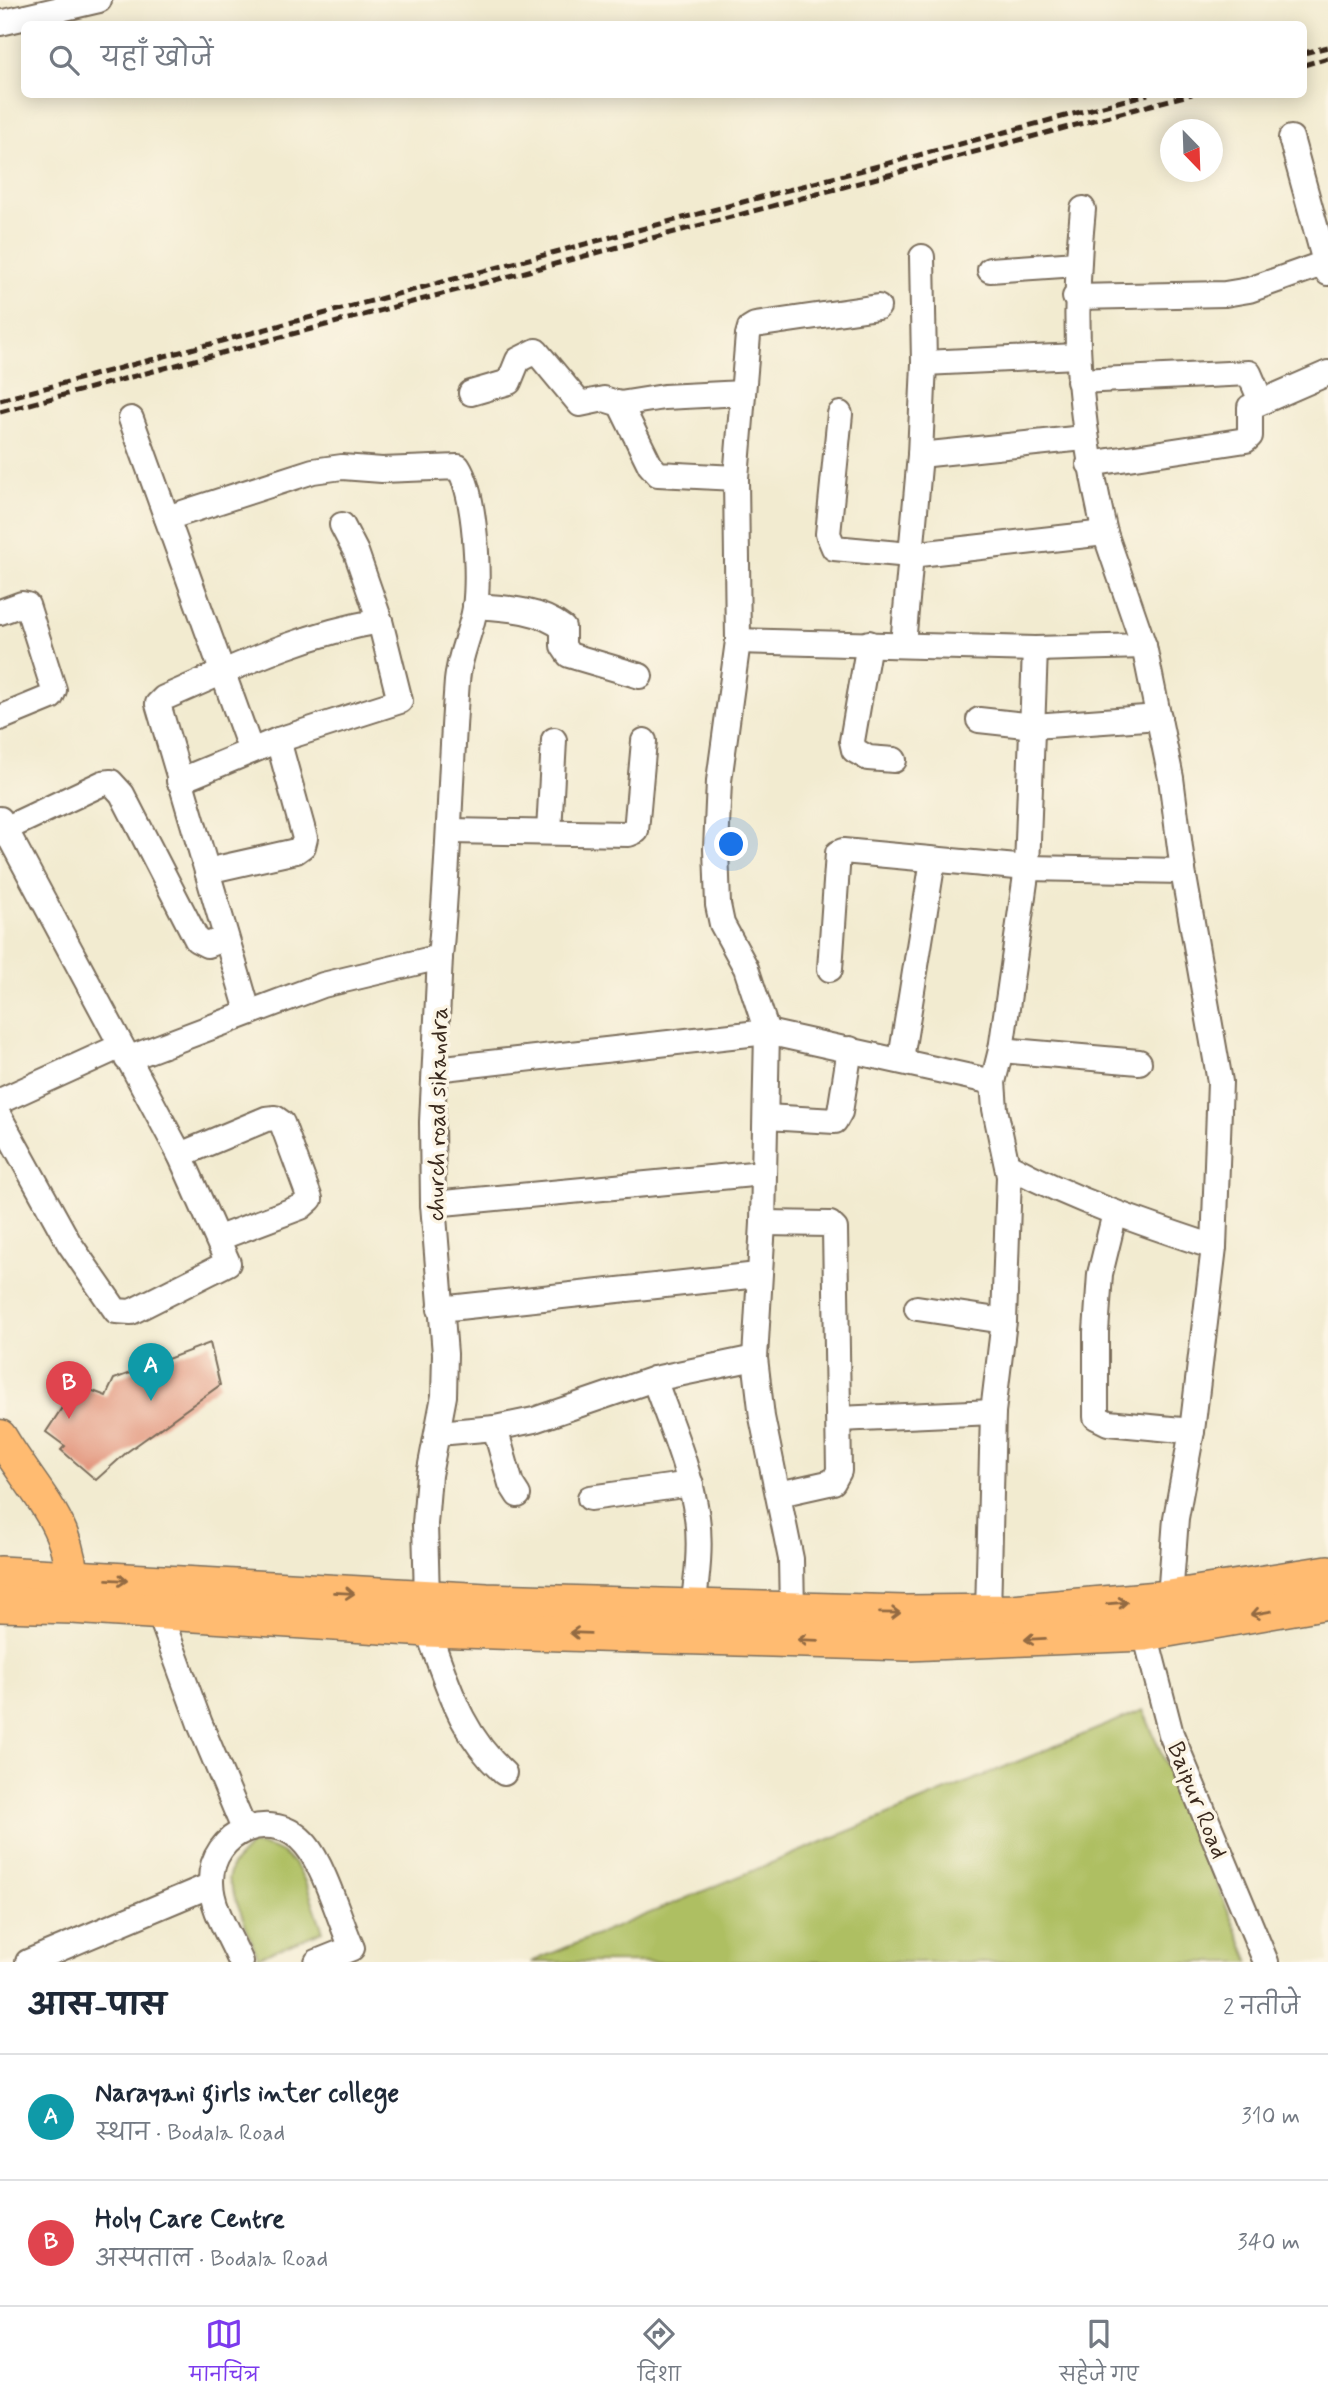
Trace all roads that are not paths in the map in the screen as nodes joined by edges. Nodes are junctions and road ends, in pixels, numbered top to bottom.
1 (99, 0) edge
2 (0, 23) edge
3 (1291, 138) dead end
4 (1083, 209) dead end
5 (922, 257) dead end
6 (1077, 264) junction
7 (1327, 266) edge
8 (990, 270) dead end
9 (1075, 297) junction
10 (878, 307) dead end
11 (1077, 356) junction
12 (924, 363) junction
13 (1328, 373) edge
14 (1079, 381) junction
15 (471, 393) dead end
16 (743, 393) junction
17 (1261, 401) junction
18 (620, 404) junction
19 (840, 414) dead end
20 (131, 419) dead end
21 (1084, 438) junction
22 (920, 455) junction
23 (1089, 464) junction
24 (736, 478) junction
25 (167, 518) junction
26 (342, 525) dead end
27 (1105, 533) junction
28 (910, 555) junction
29 (475, 606) junction
30 (0, 612) edge
31 (380, 621) junction
32 (738, 641) junction
33 (869, 643) junction
34 (902, 644) junction
35 (1144, 646) junction
36 (1035, 649) junction
37 (224, 672) junction
38 (640, 676) dead end
39 (1158, 717) junction
40 (0, 718) edge
41 (979, 720) dead end
42 (1034, 726) junction
43 (278, 740) junction
44 (554, 740) dead end
45 (644, 741) dead end
46 (251, 751) junction
47 (894, 760) dead end
48 (179, 781) junction
49 (3, 824) edge
50 (450, 831) junction
51 (549, 832) junction
52 (933, 860) junction
53 (1027, 869) junction
54 (207, 871) junction
55 (1183, 871) junction
56 (226, 938) junction
57 (440, 957) junction
58 (830, 969) dead end
59 (248, 1011) junction
60 (766, 1032) junction
61 (850, 1049) junction
62 (1001, 1050) junction
63 (124, 1052) junction
64 (901, 1059) junction
65 (1139, 1062) dead end
66 (435, 1069) junction
67 (993, 1082) junction
68 (0, 1101) edge
69 (766, 1117) junction
70 (0, 1118) edge
71 (180, 1154) junction
72 (1008, 1165) junction
73 (763, 1173) junction
74 (433, 1204) junction
75 (1115, 1213) junction
76 (763, 1223) junction
77 (219, 1238) junction
78 (1214, 1247) junction
79 (758, 1275) junction
80 (440, 1308) junction
81 (917, 1308) dead end
82 (1004, 1321) junction
83 (755, 1358) junction
84 (654, 1379) junction
85 (993, 1412) junction
86 (839, 1419) junction
87 (495, 1428) junction
88 (1192, 1431) junction
89 (438, 1433) junction
90 (0, 1436) edge
91 (691, 1484) junction
92 (779, 1494) junction
93 (518, 1495) dead end
94 (590, 1498) dead end
95 (0, 1574) edge
96 (73, 1591) junction
97 (1170, 1598) junction
98 (1326, 1600) edge
99 (0, 1604) edge
100 (694, 1608) junction
101 (792, 1611) junction
102 (159, 1612) junction
103 (988, 1613) junction
104 (427, 1614) junction
105 (1145, 1633) junction
106 (504, 1773) dead end
107 (244, 1829) junction
108 (211, 1885) junction
109 (28, 1962) edge
110 (241, 1962) edge
111 (317, 1962) edge
112 (1266, 1962) edge

1 - 2 street
3 - 7 street
4 - 6 street
5 - 12 street
6 - 8 street
6 - 9 street
7 - 9 street
9 - 11 street
10 - 16 street
11 - 12 street
11 - 14 street
12 - 22 street
13 - 17 street
14 - 17 street
14 - 21 street
15 - 18 street
16 - 18 street
16 - 24 street
17 - 23 street
18 - 24 street
19 - 28 street
20 - 25 street
21 - 22 street
21 - 23 street
22 - 28 street
23 - 27 street
24 - 32 street
25 - 29 street, church road sikandra
25 - 37 street
26 - 31 street
27 - 28 street
27 - 35 street
28 - 34 street
29 - 38 street
29 - 50 street, church road sikandra
30 - 40 street
31 - 37 street
31 - 43 street
32 - 33 street
32 - 60 street
33 - 34 street
33 - 47 street
34 - 36 street
35 - 36 street
35 - 39 street
36 - 42 street
37 - 46 street
37 - 48 street
39 - 42 street
39 - 55 street
41 - 42 street
42 - 53 street
43 - 46 street
43 - 54 street
44 - 51 street
45 - 51 street
46 - 48 street
48 - 54 street
49 - 56 street
49 - 63 street
50 - 51 street
50 - 57 street, church road sikandra
52 - 53 street
52 - 58 street
52 - 64 street
53 - 55 street
53 - 62 street
54 - 56 street
55 - 78 street
56 - 59 street
57 - 59 street
57 - 66 street, church road sikandra
59 - 63 street
60 - 61 street
60 - 66 street
60 - 69 street
61 - 64 street
61 - 69 street
62 - 65 street
62 - 67 street
63 - 68 street
63 - 71 street
64 - 67 street
66 - 74 street, church road sikandra
67 - 72 street
69 - 73 street
70 - 77 street
71 - 77 street
71 - 77 street
72 - 75 street
72 - 82 street
73 - 74 street
73 - 76 street
74 - 80 street, church road sikandra
75 - 78 street
75 - 88 street
76 - 79 street
76 - 86 street
78 - 88 street
79 - 80 street
79 - 83 street
80 - 89 street, church road sikandra
81 - 82 street
82 - 85 street
83 - 84 street
83 - 92 street
84 - 87 street
84 - 91 street
85 - 86 street
85 - 103 street
86 - 92 street
87 - 89 street
87 - 93 street
88 - 97 street
89 - 104 street, church road sikandra
90 - 96 main road
91 - 94 street
91 - 100 street
92 - 101 street
95 - 96 highway
96 - 99 highway
96 - 102 highway
96 -> 104 highway
97 - 98 highway
103 -> 97 highway
98 -> 105 highway
100 - 101 highway
100 - 104 highway
101 -> 103 highway
102 - 104 highway
102 - 107 street
105 -> 104 highway
104 - 106 street, church road sikandra
105 - 112 street, Baipur Road
107 - 108 street
107 - 111 street
108 - 109 street
108 - 110 street

